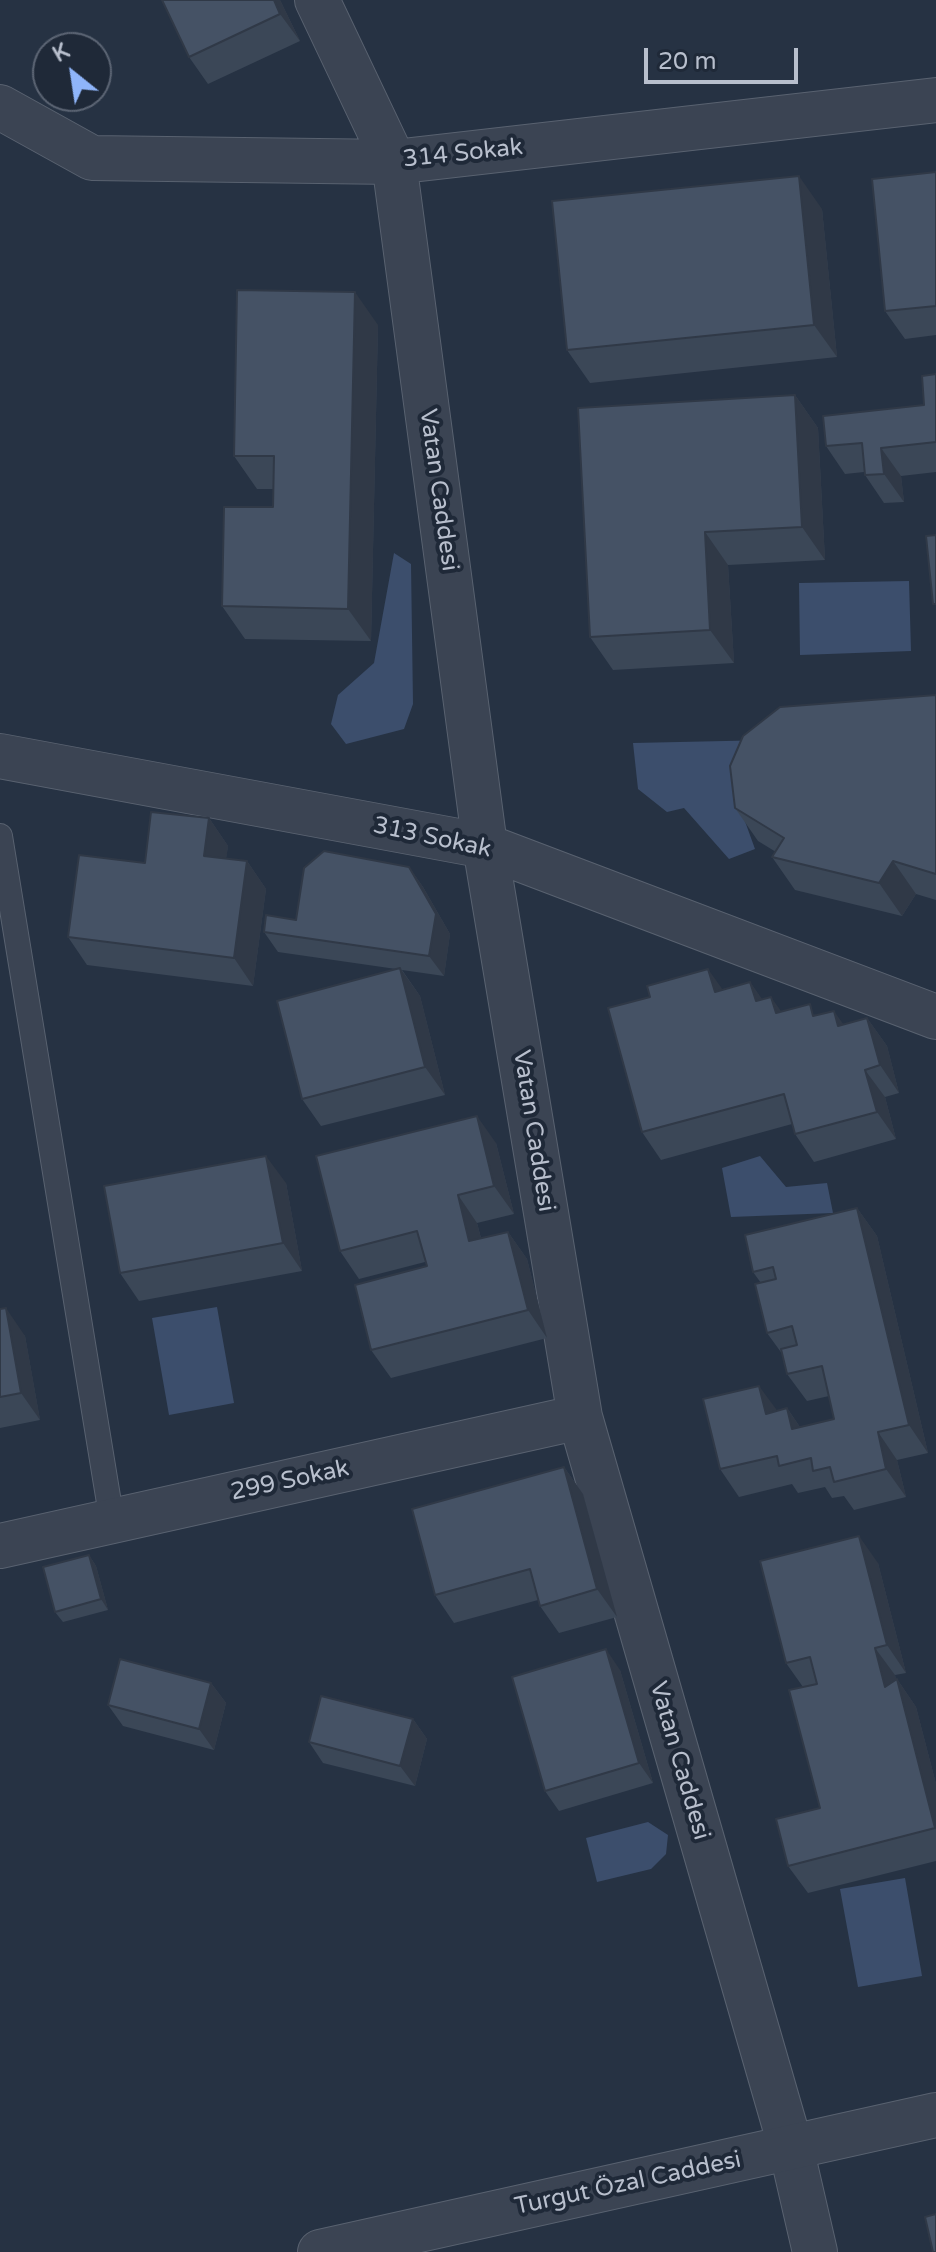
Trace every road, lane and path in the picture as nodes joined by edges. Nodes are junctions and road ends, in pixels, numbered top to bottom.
1 (317, 0) edge
2 (936, 100) edge
3 (0, 107) edge
4 (394, 162) junction
5 (0, 756) edge
6 (0, 836) edge
7 (485, 846) junction
8 (936, 1017) edge
9 (580, 1417) junction
10 (112, 1521) junction
11 (0, 1546) edge
12 (936, 2115) edge
13 (791, 2148) junction
14 (320, 2252) edge
15 (815, 2252) edge

1 - 4 street, Vatan Caddesi
2 - 4 street, 314 Sokak
3 - 4 street, 314 Sokak
4 - 7 street, Vatan Caddesi
5 - 7 street, 313 Sokak
6 - 10 lane
7 - 8 street, 313 Sokak
7 - 9 street, Vatan Caddesi
9 - 10 street, 299 Sokak
9 - 13 street, Vatan Caddesi
10 - 11 street, 299 Sokak
12 - 13 street, Turgut Özal Caddesi
13 - 14 street, Turgut Özal Caddesi
13 - 15 street, Vatan Caddesi

